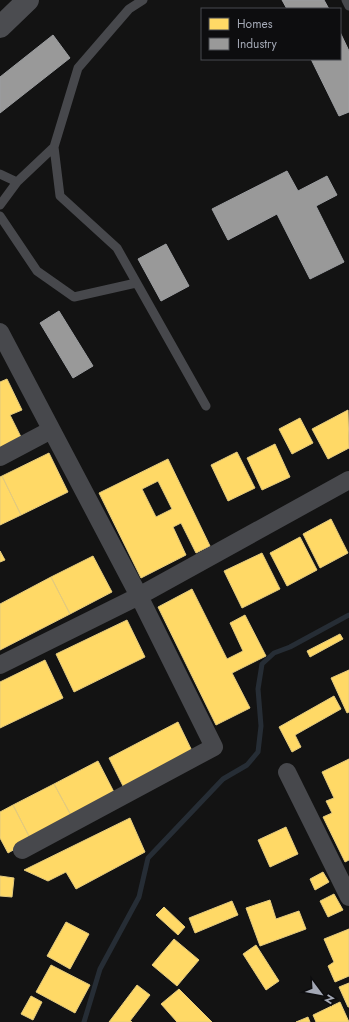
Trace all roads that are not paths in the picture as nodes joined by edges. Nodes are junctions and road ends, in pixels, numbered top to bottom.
1 (28, 0) edge
2 (144, 0) edge
3 (346, 0) edge
4 (349, 6) edge
5 (0, 27) edge
6 (54, 147) junction
7 (0, 174) edge
8 (17, 182) junction
9 (0, 205) edge
10 (0, 216) edge
11 (136, 283) junction
12 (0, 332) edge
13 (206, 406) dead end
14 (51, 430) junction
15 (0, 457) edge
16 (349, 480) edge
17 (139, 596) junction
18 (0, 666) edge
19 (286, 772) dead end
20 (22, 850) dead end
21 (349, 897) edge

1 - 5 main road
2 - 6 lane
3 - 4 lane
6 - 8 lane
6 - 11 lane
7 - 8 lane
8 - 9 lane
10 - 11 lane
11 - 13 lane
12 - 14 street
14 - 15 street
14 - 17 street
16 - 17 street
17 - 18 street
17 - 20 street
19 - 21 street

